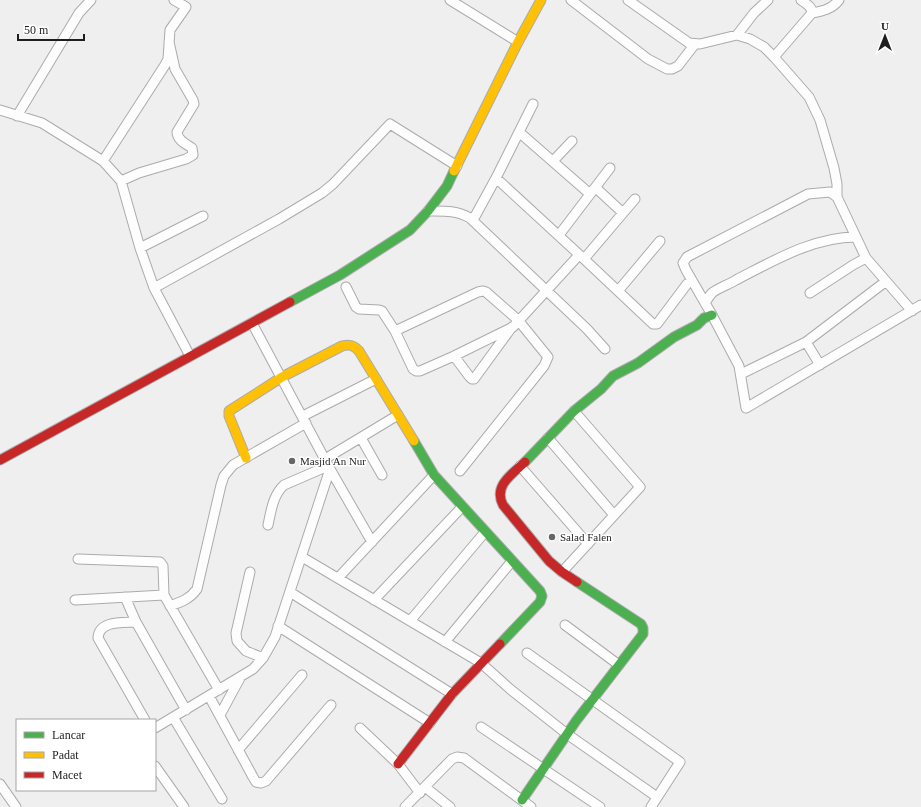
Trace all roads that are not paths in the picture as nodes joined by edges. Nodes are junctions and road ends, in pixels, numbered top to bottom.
1 (91, 0) edge
2 (174, 0) edge
3 (450, 0) edge
4 (541, 0) edge
5 (571, 0) edge
6 (628, 0) edge
7 (768, 0) edge
8 (801, 0) edge
9 (839, 0) edge
10 (812, 13) junction
11 (738, 35) junction
12 (169, 42) junction
13 (518, 42) junction
14 (695, 44) junction
15 (774, 57) junction
16 (533, 104) dead end
17 (0, 110) edge
18 (17, 116) junction
19 (519, 132) junction
20 (572, 141) dead end
21 (103, 161) junction
22 (553, 161) junction
23 (457, 166) junction
24 (610, 168) dead end
25 (496, 178) junction
26 (121, 181) junction
27 (593, 191) junction
28 (838, 197) junction
29 (635, 199) dead end
30 (428, 211) junction
31 (623, 213) junction
32 (203, 216) dead end
33 (473, 220) junction
34 (558, 235) junction
35 (856, 237) junction
36 (660, 242) dead end
37 (140, 248) junction
38 (582, 257) junction
39 (866, 258) junction
40 (885, 282) junction
41 (687, 284) dead end
42 (346, 287) dead end
43 (154, 288) junction
44 (546, 290) junction
45 (618, 291) junction
46 (810, 293) dead end
47 (705, 303) junction
48 (921, 305) edge
49 (912, 310) junction
50 (712, 315) junction
51 (252, 322) junction
52 (516, 323) junction
53 (395, 332) junction
54 (806, 342) junction
55 (605, 349) dead end
56 (190, 356) junction
57 (454, 356) junction
58 (820, 365) junction
59 (741, 374) junction
60 (282, 377) junction
61 (376, 379) junction
62 (574, 411) junction
63 (398, 416) junction
64 (304, 420) junction
65 (361, 438) junction
66 (548, 438) junction
67 (246, 458) junction
68 (0, 460) edge
69 (328, 465) junction
70 (520, 466) junction
71 (460, 471) dead end
72 (382, 475) dead end
73 (434, 475) junction
74 (462, 507) junction
75 (614, 515) junction
76 (268, 525) dead end
77 (485, 532) junction
78 (372, 542) junction
79 (588, 544) junction
80 (302, 557) junction
81 (78, 559) dead end
82 (512, 561) junction
83 (250, 572) dead end
84 (562, 572) junction
85 (338, 578) junction
86 (290, 592) junction
87 (164, 595) junction
88 (125, 597) junction
89 (75, 600) dead end
90 (374, 600) junction
91 (170, 606) junction
92 (410, 621) junction
93 (136, 622) junction
94 (565, 625) dead end
95 (278, 626) junction
96 (445, 642) junction
97 (527, 653) dead end
98 (263, 658) junction
99 (481, 664) junction
100 (619, 664) junction
101 (302, 676) dead end
102 (240, 677) junction
103 (219, 690) junction
104 (452, 694) junction
105 (209, 696) junction
106 (593, 699) junction
107 (331, 705) dead end
108 (186, 710) junction
109 (220, 715) junction
110 (173, 717) junction
111 (144, 719) edge
112 (430, 723) junction
113 (156, 727) edge
114 (482, 727) dead end
115 (360, 728) dead end
116 (567, 734) junction
117 (238, 750) junction
118 (398, 764) junction
119 (156, 767) edge
120 (544, 770) junction
121 (0, 784) edge
122 (423, 790) junction
123 (657, 798) junction
124 (222, 799) dead end
125 (522, 800) junction
126 (16, 807) edge
127 (184, 807) edge
128 (405, 807) edge
129 (450, 807) edge
130 (531, 807) edge
131 (600, 807) edge
132 (651, 807) edge

1 - 18 street
2 - 12 street
3 - 13 street
4 - 13 street
5 - 14 street
6 - 14 street
7 - 11 street
8 - 10 street
9 - 10 street
10 - 15 street
11 - 14 street
11 - 15 street
12 - 21 street
12 - 26 street
13 - 23 street
15 - 28 street
16 - 19 street
17 - 18 street
18 - 21 street
19 - 22 street
19 - 25 street
20 - 22 street
21 - 26 street
22 - 27 street
23 - 30 street
23 - 43 street
24 - 27 street
25 - 33 street
25 - 34 street
26 - 37 street
27 - 31 street
27 - 34 street
28 - 35 street
28 - 47 street
29 - 31 street
30 - 33 street
30 - 51 street
31 - 38 street
32 - 37 street
33 - 44 street
34 - 38 street
35 - 39 street
35 - 47 street
36 - 45 street
37 - 43 street
38 - 44 street
38 - 45 street
39 - 40 street
39 - 46 street
40 - 49 street
40 - 54 street
41 - 45 street
42 - 53 street
43 - 56 street
44 - 52 street
44 - 55 street
47 - 50 street
48 - 49 street
49 - 58 street
50 - 59 street
50 - 62 street
51 - 56 street
51 - 60 street
52 - 53 street
52 - 57 street
52 - 57 street
52 - 71 street
53 - 57 street
54 - 58 street
54 - 59 street
56 - 68 street
58 - 59 street
60 - 61 street
60 - 64 street
60 - 67 street
61 - 63 street
61 - 64 street
62 - 66 street
62 - 75 street
63 - 65 street
63 - 73 street
64 - 67 street
64 - 69 street
65 - 69 street
65 - 72 street
66 - 70 street
66 - 75 street
67 - 91 street
69 - 76 street
69 - 78 street
69 - 80 street
70 - 79 street
70 - 84 street
73 - 74 street
73 - 78 street
74 - 77 street
74 - 90 street
75 - 79 street
77 - 82 street
77 - 92 street
78 - 85 street
79 - 84 street
80 - 85 street
80 - 86 street
81 - 87 street
82 - 96 street
82 - 99 street
83 - 98 street
84 - 100 street
85 - 90 street
86 - 95 street
86 - 104 street
87 - 88 street
87 - 91 street
88 - 89 street
88 - 93 street
90 - 92 street
91 - 103 street
92 - 96 street
93 - 108 street
93 - 111 street
94 - 100 street
95 - 98 street
95 - 112 street
96 - 99 street
97 - 106 street
98 - 102 street
99 - 104 street
99 - 116 street
100 - 106 street
101 - 117 street
102 - 103 street
102 - 109 street
103 - 105 street
104 - 112 street
105 - 108 street
105 - 109 street
106 - 116 street
106 - 123 street
107 - 117 street
108 - 110 street
109 - 117 street
110 - 113 street
110 - 124 street
112 - 118 street
114 - 120 street
115 - 118 street
116 - 120 street
116 - 123 street
118 - 122 street
119 - 127 street
120 - 125 street
120 - 131 street
121 - 126 street
122 - 125 street
122 - 128 street
122 - 129 street
123 - 132 street
125 - 130 street

